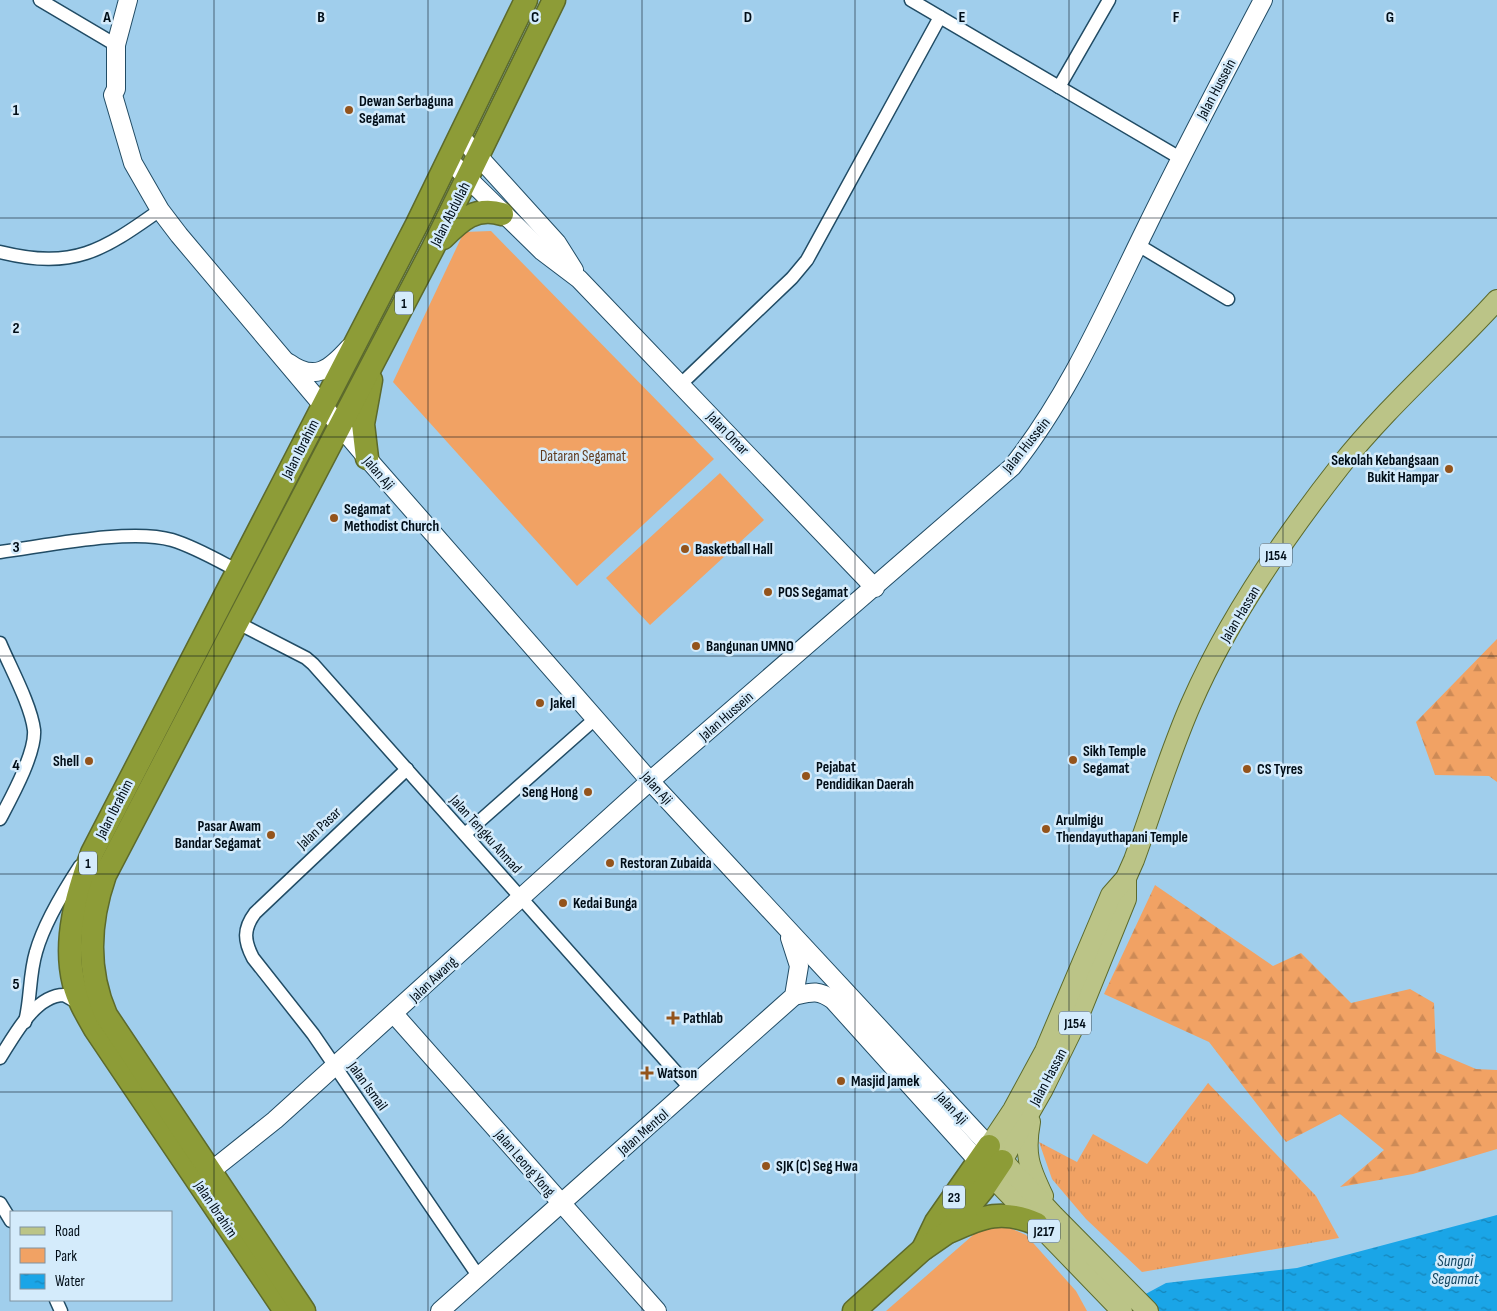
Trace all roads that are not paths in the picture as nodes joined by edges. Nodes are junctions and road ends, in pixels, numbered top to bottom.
1 (40, 0) edge
2 (128, 0) edge
3 (526, 0) edge
4 (554, 0) edge
5 (911, 0) edge
6 (1109, 0) edge
7 (1262, 0) edge
8 (940, 18) junction
9 (116, 45) junction
10 (1059, 87) junction
11 (460, 136) junction
12 (480, 154) junction
13 (1180, 158) junction
14 (449, 160) junction
15 (468, 179) junction
16 (160, 210) junction
17 (502, 214) junction
18 (1138, 245) junction
19 (433, 248) junction
20 (0, 252) edge
21 (579, 279) junction
22 (1228, 299) dead end
23 (1497, 300) edge
24 (357, 338) junction
25 (380, 348) junction
26 (280, 357) junction
27 (681, 384) junction
28 (322, 406) junction
29 (339, 426) junction
30 (367, 458) junction
31 (0, 552) edge
32 (238, 571) junction
33 (875, 588) junction
34 (238, 623) junction
35 (0, 643) edge
36 (596, 718) junction
37 (407, 769) junction
38 (650, 781) junction
39 (0, 819) edge
40 (465, 834) junction
41 (92, 853) junction
42 (1126, 878) junction
43 (521, 897) junction
44 (255, 914) joint
45 (787, 931) junction
46 (794, 996) junction
47 (83, 1006) junction
48 (394, 1014) junction
49 (25, 1022) junction
50 (1, 1056) edge
51 (334, 1066) junction
52 (691, 1089) junction
53 (1034, 1105) junction
54 (991, 1162) junction
55 (211, 1171) junction
56 (0, 1203) edge
57 (562, 1204) junction
58 (10, 1219) edge
59 (1045, 1220) junction
60 (948, 1232) junction
61 (922, 1250) junction
62 (479, 1278) junction
63 (1102, 1278) junction
64 (285, 1311) edge
65 (304, 1311) edge
66 (440, 1311) edge
67 (657, 1311) edge
68 (854, 1311) edge
69 (1122, 1311) edge
70 (1148, 1311) edge

1 - 9 street
2 - 9 main road, Jalan Aji
3 - 11 highway, Jalan Abdullah / 1
4 - 12 highway, Jalan Abdullah / 1
5 - 8 street
6 - 10 street
7 - 13 main road, Jalan Hussein
8 - 10 street
8 - 27 street
9 - 16 main road, Jalan Aji
10 - 13 street
11 - 12 main road, Jalan Omar
11 - 14 highway, Jalan Abdullah / 1
12 - 15 highway, Jalan Abdullah / 1
12 - 21 main road, Jalan Omar
13 - 18 main road, Jalan Hussein
14 - 15 main road, Jalan Omar
14 - 24 highway, Jalan Abdullah / 1
15 - 17 main road, Jalan Omar
15 - 19 highway, Jalan Abdullah / 1
16 - 20 street
16 - 26 main road, Jalan Aji
17 - 19 highway
17 - 21 main road, Jalan Omar
18 - 22 street
18 - 33 main road, Jalan Hussein
19 - 25 highway, Jalan Abdullah / 1
21 - 27 main road, Jalan Omar
23 - 42 main road, Jalan Hassan / J154
24 - 26 main road
24 - 28 highway, Jalan Abdullah / 1
25 - 29 highway, Jalan Abdullah / 1
25 - 30 highway
26 - 28 main road, Jalan Aji
27 - 33 main road, Jalan Omar
28 - 29 main road, Jalan Aji
28 - 32 highway, Jalan Ibrahim / 1
29 - 30 main road, Jalan Aji
29 - 34 highway, Jalan Ibrahim / 1
30 - 36 main road, Jalan Aji
31 - 32 street
32 - 41 highway, Jalan Ibrahim / 1
33 - 38 main road, Jalan Hussein
34 - 37 street, Jalan Tengku Ahmad
34 - 55 highway, Jalan Ibrahim / 1
35 - 39 street
36 - 38 main road, Jalan Aji
36 - 40 street
37 - 40 street, Jalan Tengku Ahmad
37 - 44 street, Jalan Pasar
38 - 43 main road, Jalan Awang
38 - 45 main road, Jalan Aji
40 - 43 street, Jalan Tengku Ahmad
41 - 47 highway, Jalan Ibrahim / 1
41 - 49 street
42 - 53 main road, Jalan Hassan / J154
42 - 54 main road, Jalan Hassan / J154
43 - 48 main road, Jalan Awang
43 - 52 street, Jalan Tengku Ahmad
44 - 51 street, Jalan Ismail
45 - 46 main road
45 - 54 main road, Jalan Aji
46 - 52 main road, Jalan Mentol
46 - 54 main road, Jalan Aji
47 - 49 street
47 - 64 highway, Jalan Ibrahim / 1
48 - 51 main road, Jalan Awang
48 - 57 main road, Jalan Leong Yong
49 - 50 street
51 - 55 main road, Jalan Awang
51 - 62 street, Jalan Ismail
52 - 57 main road, Jalan Mentol
53 - 54 main road, Jalan Hassan / J154
53 - 59 main road
54 - 59 main road
54 - 60 highway, 23
54 - 61 highway, 23
55 - 65 highway, Jalan Ibrahim / 1
56 - 58 street
57 - 62 main road, Jalan Mentol
57 - 67 main road, Jalan Leong Yong
59 - 60 highway
59 - 63 main road, J217
60 - 61 highway, 23
61 - 68 highway, 23
62 - 66 main road, Jalan Mentol
63 - 69 main road
63 - 70 main road

